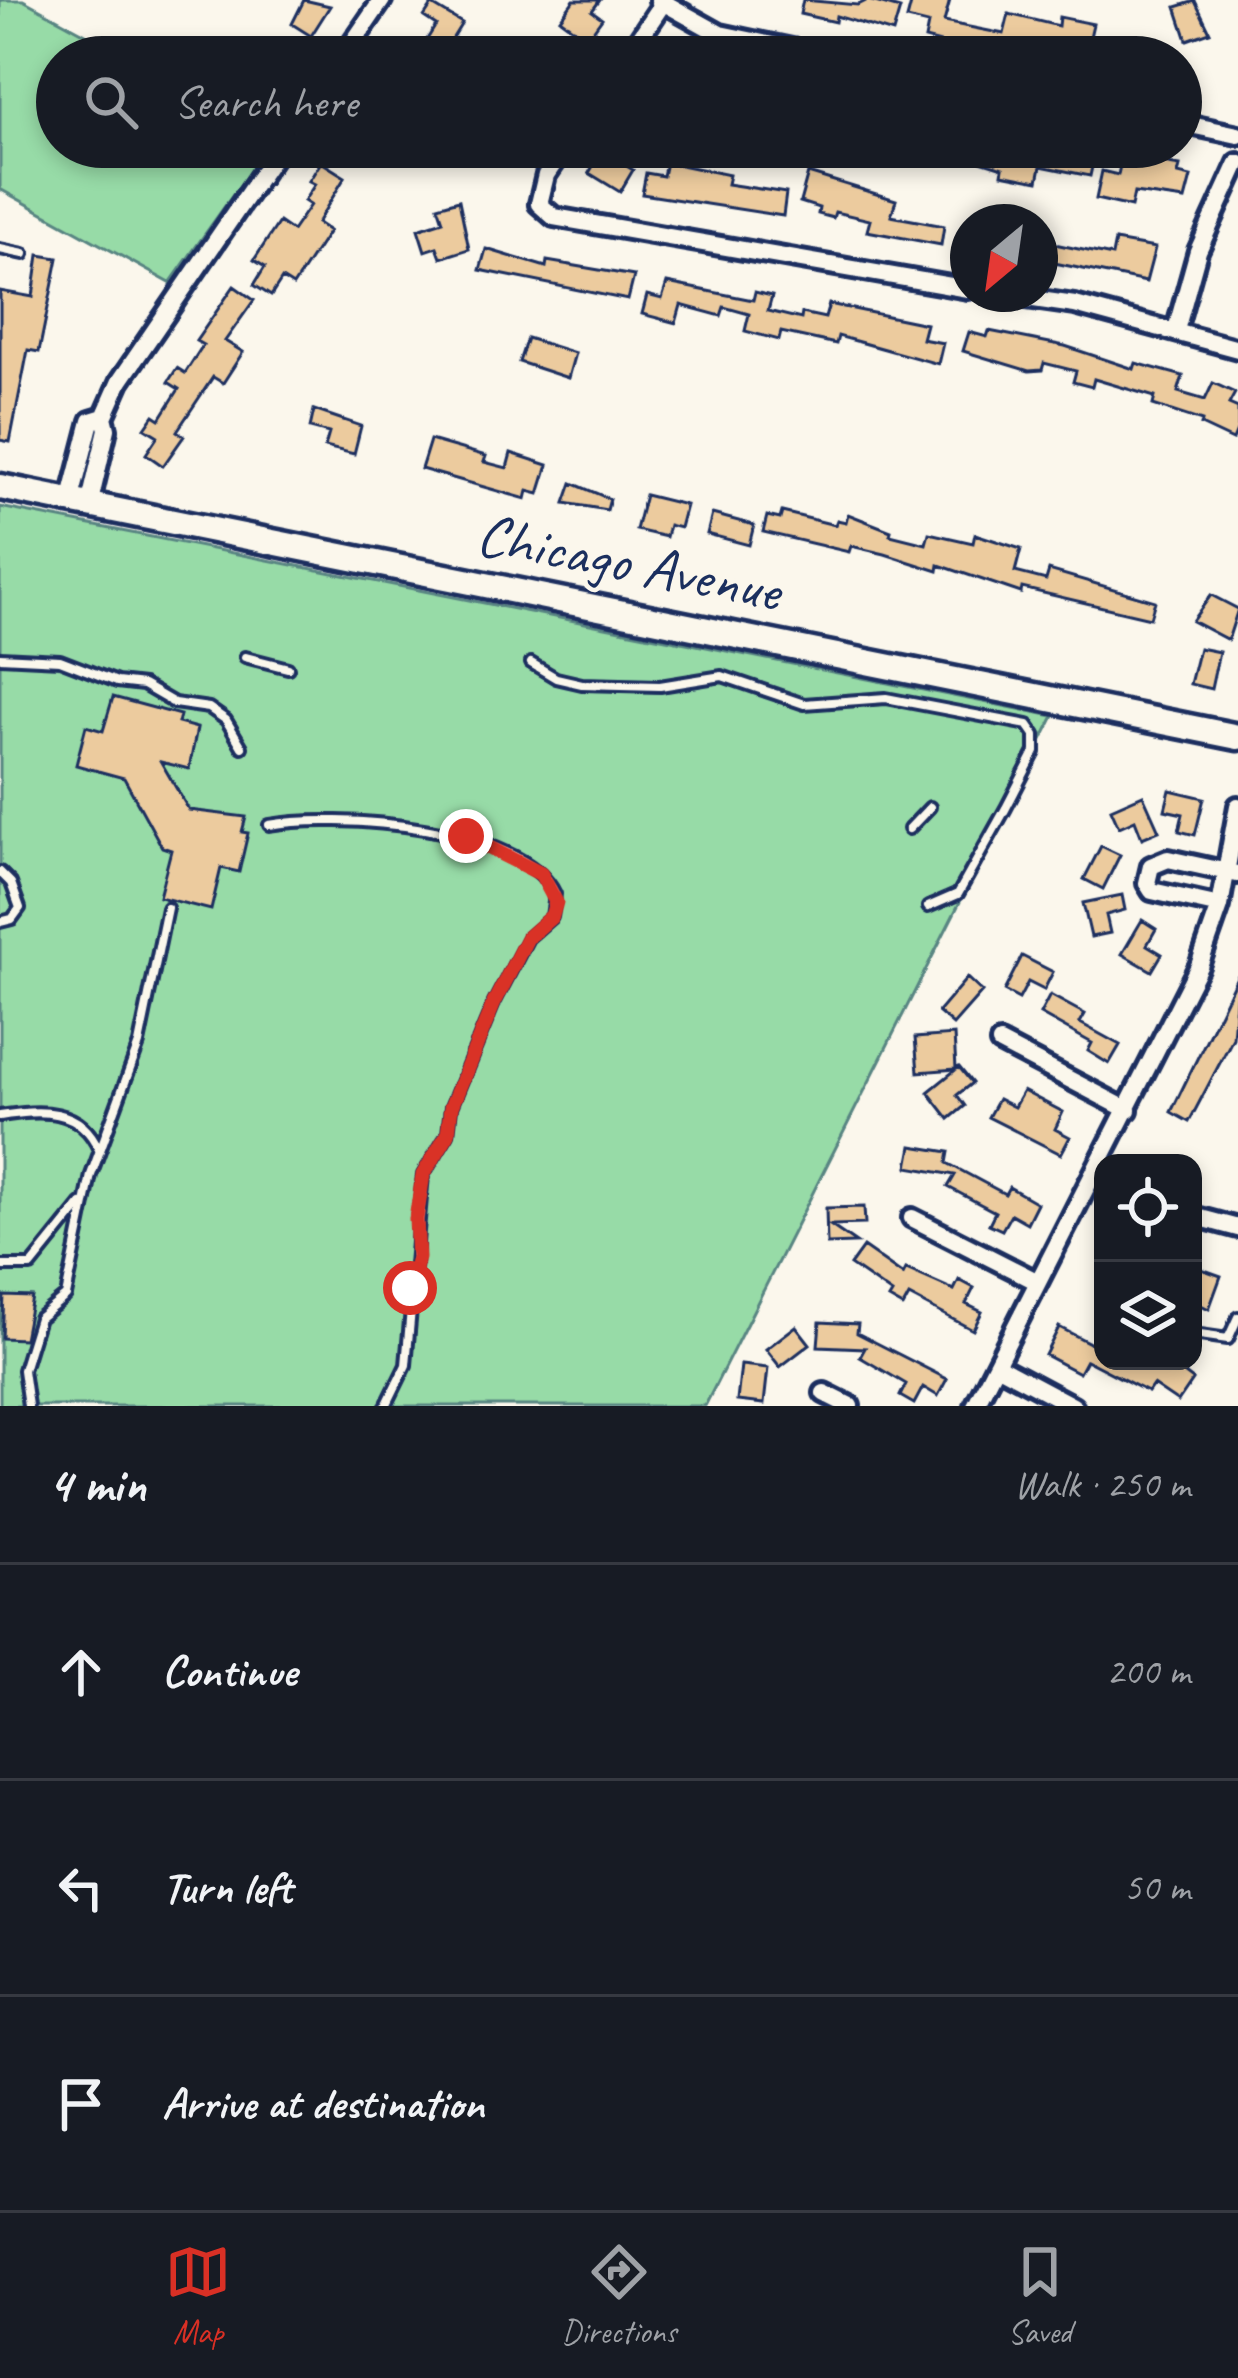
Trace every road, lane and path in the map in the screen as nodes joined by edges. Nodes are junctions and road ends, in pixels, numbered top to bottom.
1 (382, 0) edge
2 (662, 1) edge
3 (357, 36) edge
4 (640, 36) edge
5 (730, 36) edge
6 (1202, 127) edge
7 (1238, 135) edge
8 (1238, 163) edge
9 (265, 168) edge
10 (553, 168) edge
11 (0, 249) edge
12 (24, 254) dead end
13 (950, 286) edge
14 (1058, 306) edge
15 (1176, 330) junction
16 (1238, 350) edge
17 (0, 487) edge
18 (79, 504) junction
19 (244, 657) dead end
20 (0, 658) edge
21 (531, 663) dead end
22 (288, 668) dead end
23 (1238, 737) edge
24 (242, 747) dead end
25 (1238, 806) edge
26 (930, 807) dead end
27 (269, 825) dead end
28 (909, 829) dead end
29 (0, 872) edge
30 (1233, 873) edge
31 (928, 907) dead end
32 (1220, 907) junction
33 (166, 908) dead end
34 (0, 922) edge
35 (1000, 1043) dead end
36 (1128, 1109) junction
37 (0, 1116) edge
38 (99, 1151) junction
39 (1109, 1154) edge
40 (1094, 1184) edge
41 (85, 1198) junction
42 (912, 1217) dead end
43 (1202, 1218) edge
44 (1238, 1228) edge
45 (0, 1266) edge
46 (1038, 1282) junction
47 (1238, 1317) edge
48 (1202, 1335) edge
49 (996, 1365) junction
50 (824, 1393) dead end
51 (28, 1406) edge
52 (386, 1406) edge
53 (850, 1406) edge
54 (975, 1406) edge
55 (1073, 1406) edge

1 - 3 street
2 - 4 street
2 - 5 street
6 - 7 street
8 - 15 street
9 - 18 street
10 - 13 street
11 - 12 lane
14 - 15 street
15 - 16 street
17 - 18 main road, Chicago Avenue
18 - 23 main road, Chicago Avenue
19 - 22 lane
20 - 24 lane
21 - 31 lane
25 - 30 street
26 - 28 lane
27 - 52 lane
29 - 34 lane
30 - 32 street
30 - 32 street
32 - 36 street
33 - 38 lane
35 - 36 street
36 - 39 street
37 - 38 lane
38 - 41 lane
40 - 46 street
41 - 45 lane
41 - 51 lane
42 - 46 street
43 - 44 street
46 - 49 street
47 - 48 lane
49 - 54 street
49 - 55 street
50 - 53 street

